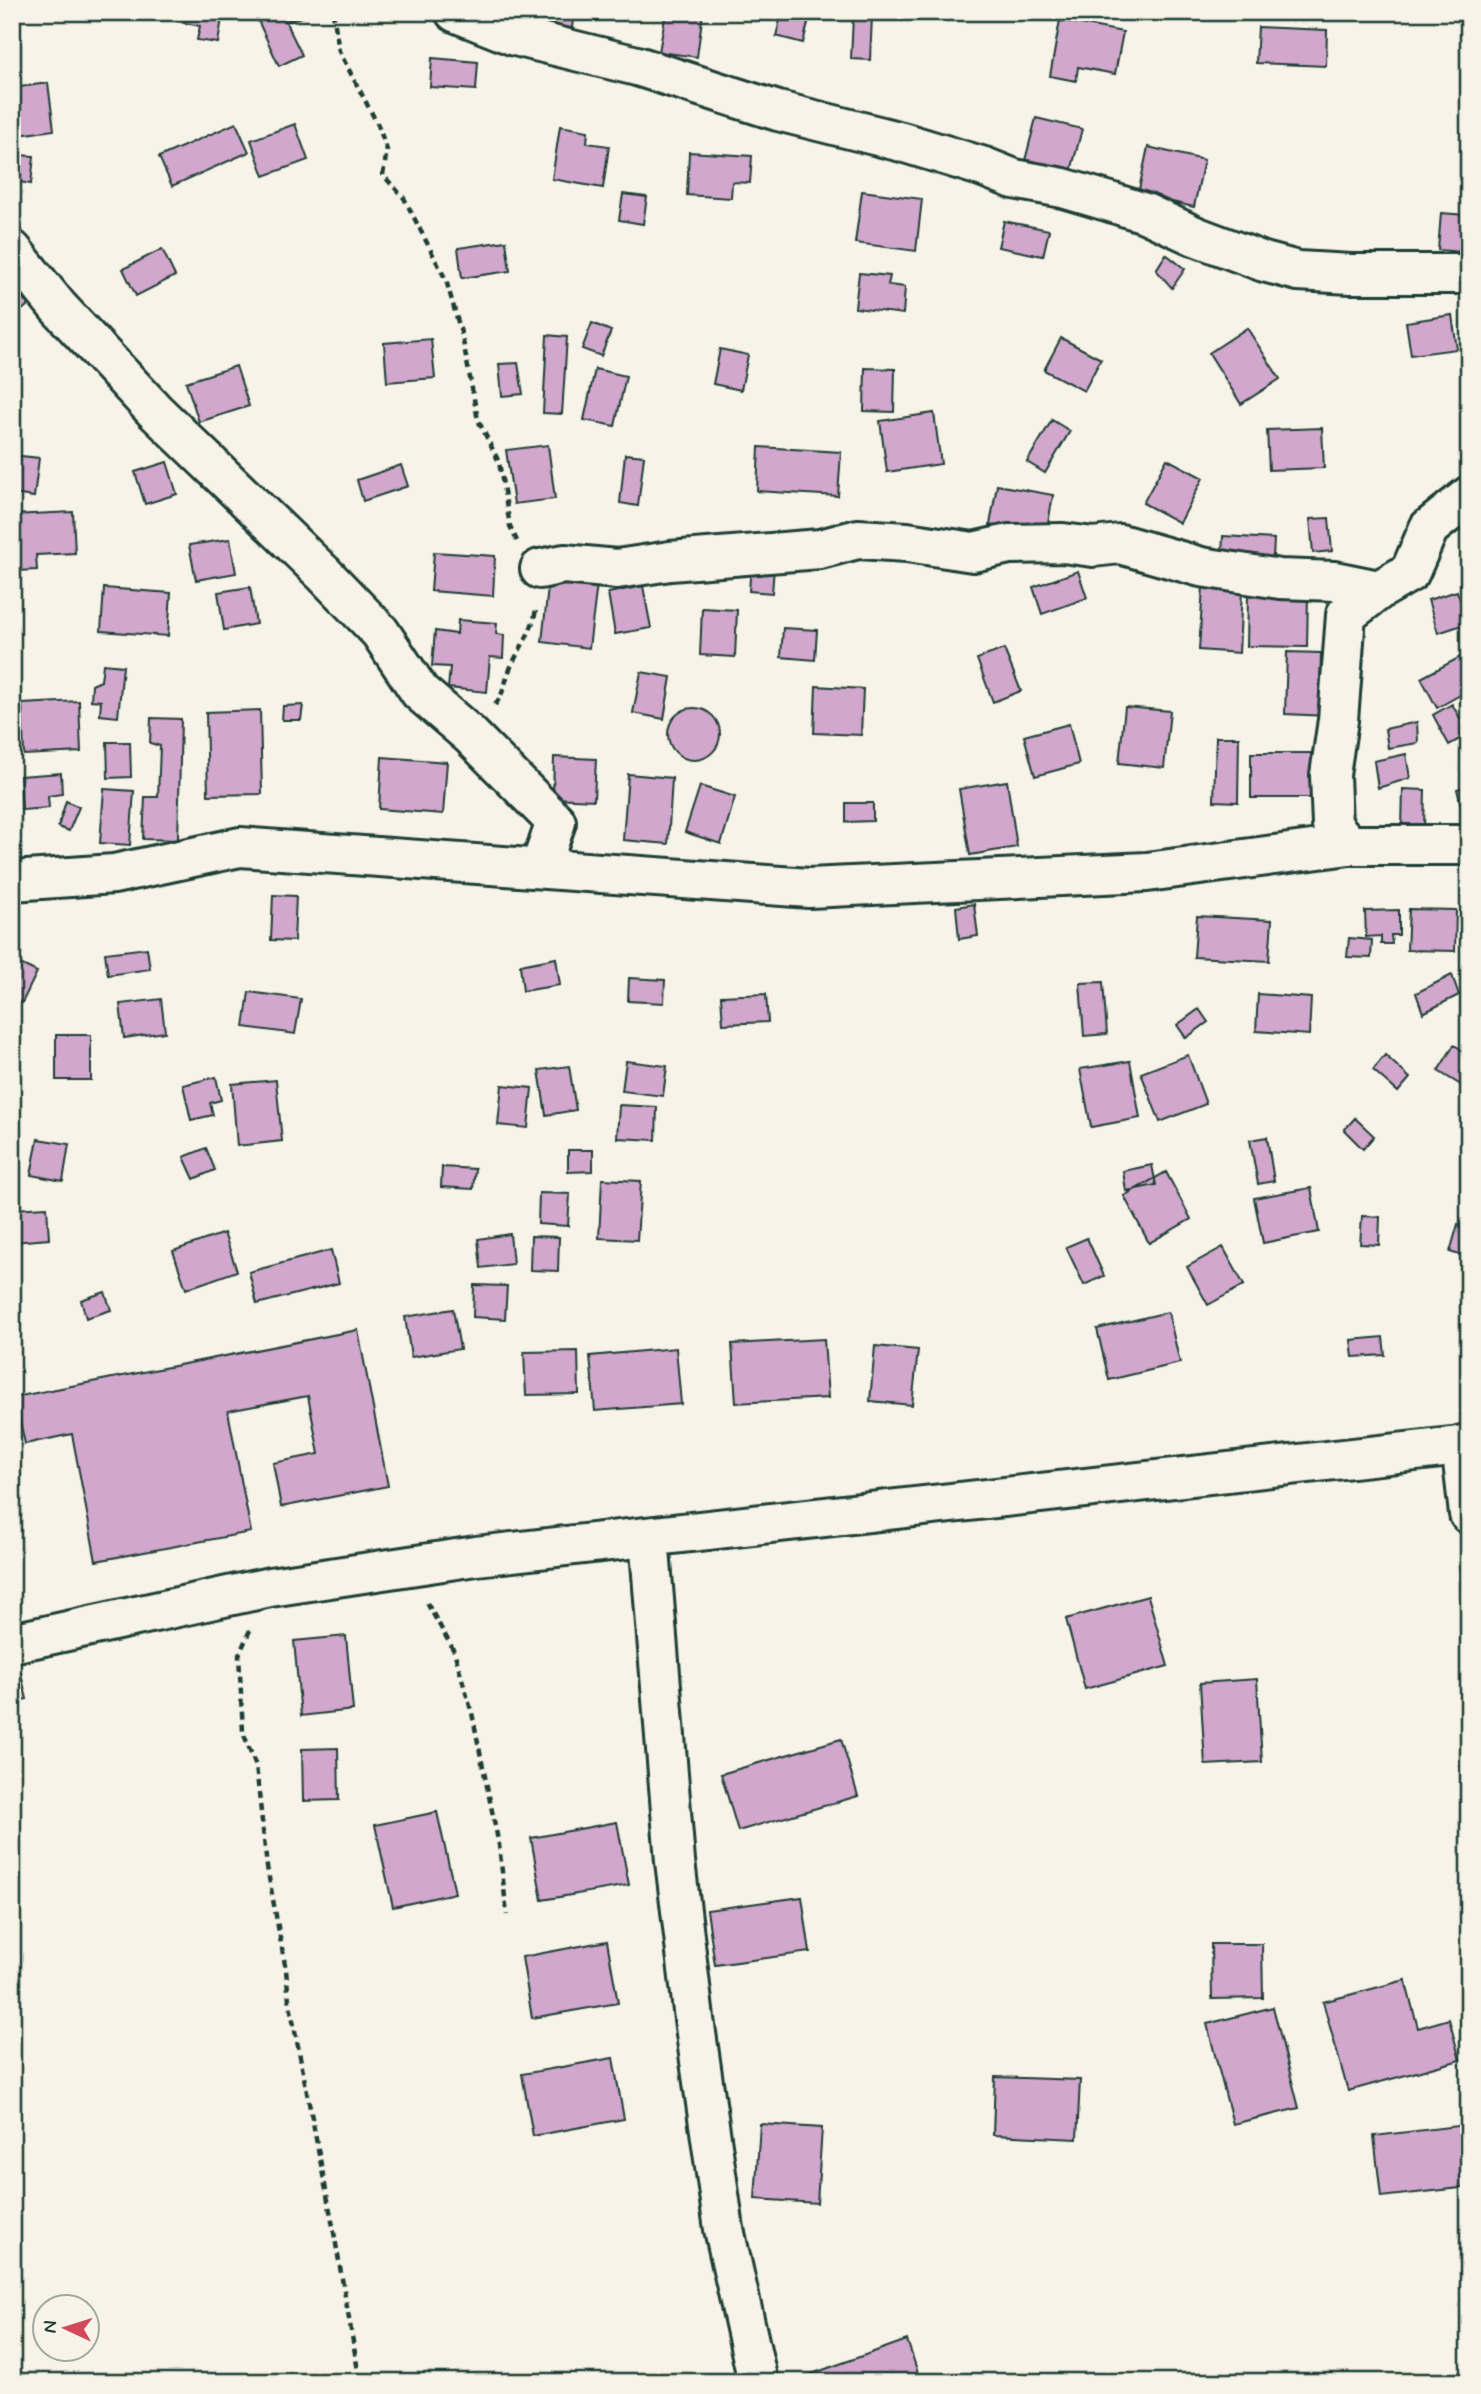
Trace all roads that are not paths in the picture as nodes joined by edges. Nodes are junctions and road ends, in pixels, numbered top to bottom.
1 (454, 12) edge
2 (12, 250) edge
3 (1469, 274) edge
4 (1469, 496) edge
5 (540, 569) road end
6 (1380, 590) junction
7 (1349, 845) junction
8 (1469, 845) edge
9 (540, 868) junction
10 (12, 881) edge
11 (1465, 1445) edge
12 (1469, 1514) edge
13 (649, 1537) junction
14 (12, 1643) edge
15 (758, 2382) edge

1 - 3 street
2 - 9 street
4 - 6 street
5 - 6 street
6 - 7 street
7 - 8 street
7 - 9 street
9 - 10 street
11 - 12 street
11 - 13 street
13 - 14 street
13 - 15 street

